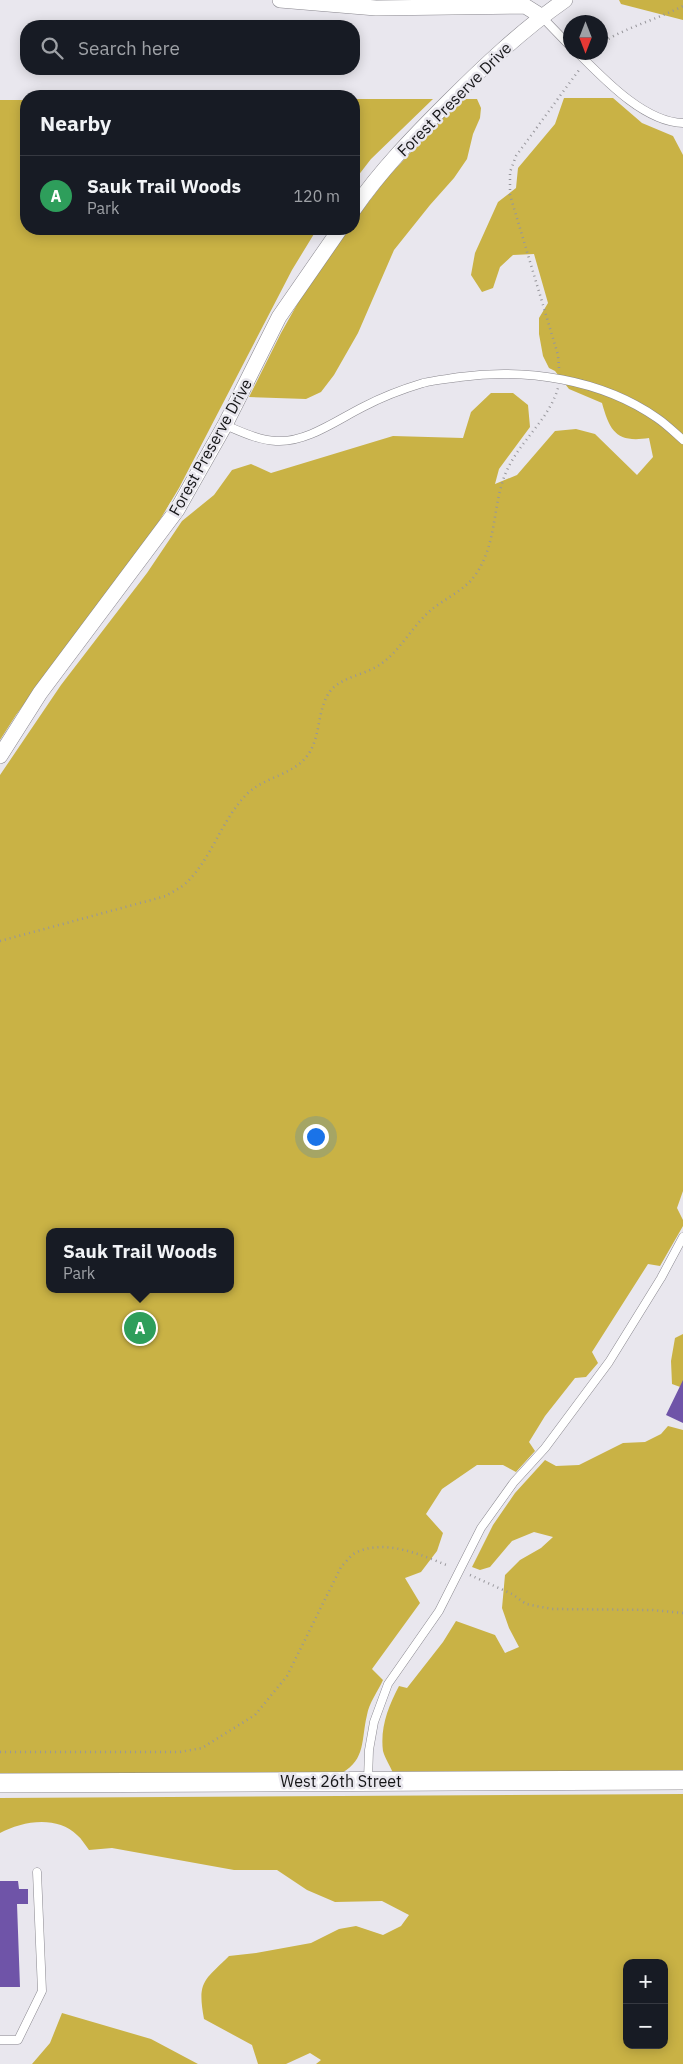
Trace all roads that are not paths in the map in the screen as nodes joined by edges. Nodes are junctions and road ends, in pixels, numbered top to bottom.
1 (280, 0) edge
2 (565, 0) edge
3 (527, 3) edge
4 (376, 4) edge
5 (541, 16) junction
6 (563, 39) edge
7 (585, 60) edge
8 (683, 124) edge
9 (360, 202) edge
10 (336, 235) edge
11 (225, 425) junction
12 (683, 440) edge
13 (0, 756) edge
14 (683, 1237) edge
15 (368, 1780) junction
16 (683, 1780) edge
17 (0, 1783) edge
18 (37, 1872) dead end
19 (0, 2040) edge

1 - 4 street
2 - 5 street, Forest Preserve Drive
3 - 4 street
3 - 5 street
5 - 6 lane
5 - 9 street, Forest Preserve Drive
7 - 8 lane
10 - 11 street, Forest Preserve Drive
11 - 12 lane
11 - 13 street, Forest Preserve Drive
14 - 15 lane
15 - 16 street, West 26th Street
15 - 17 street, West 26th Street
18 - 19 lane

